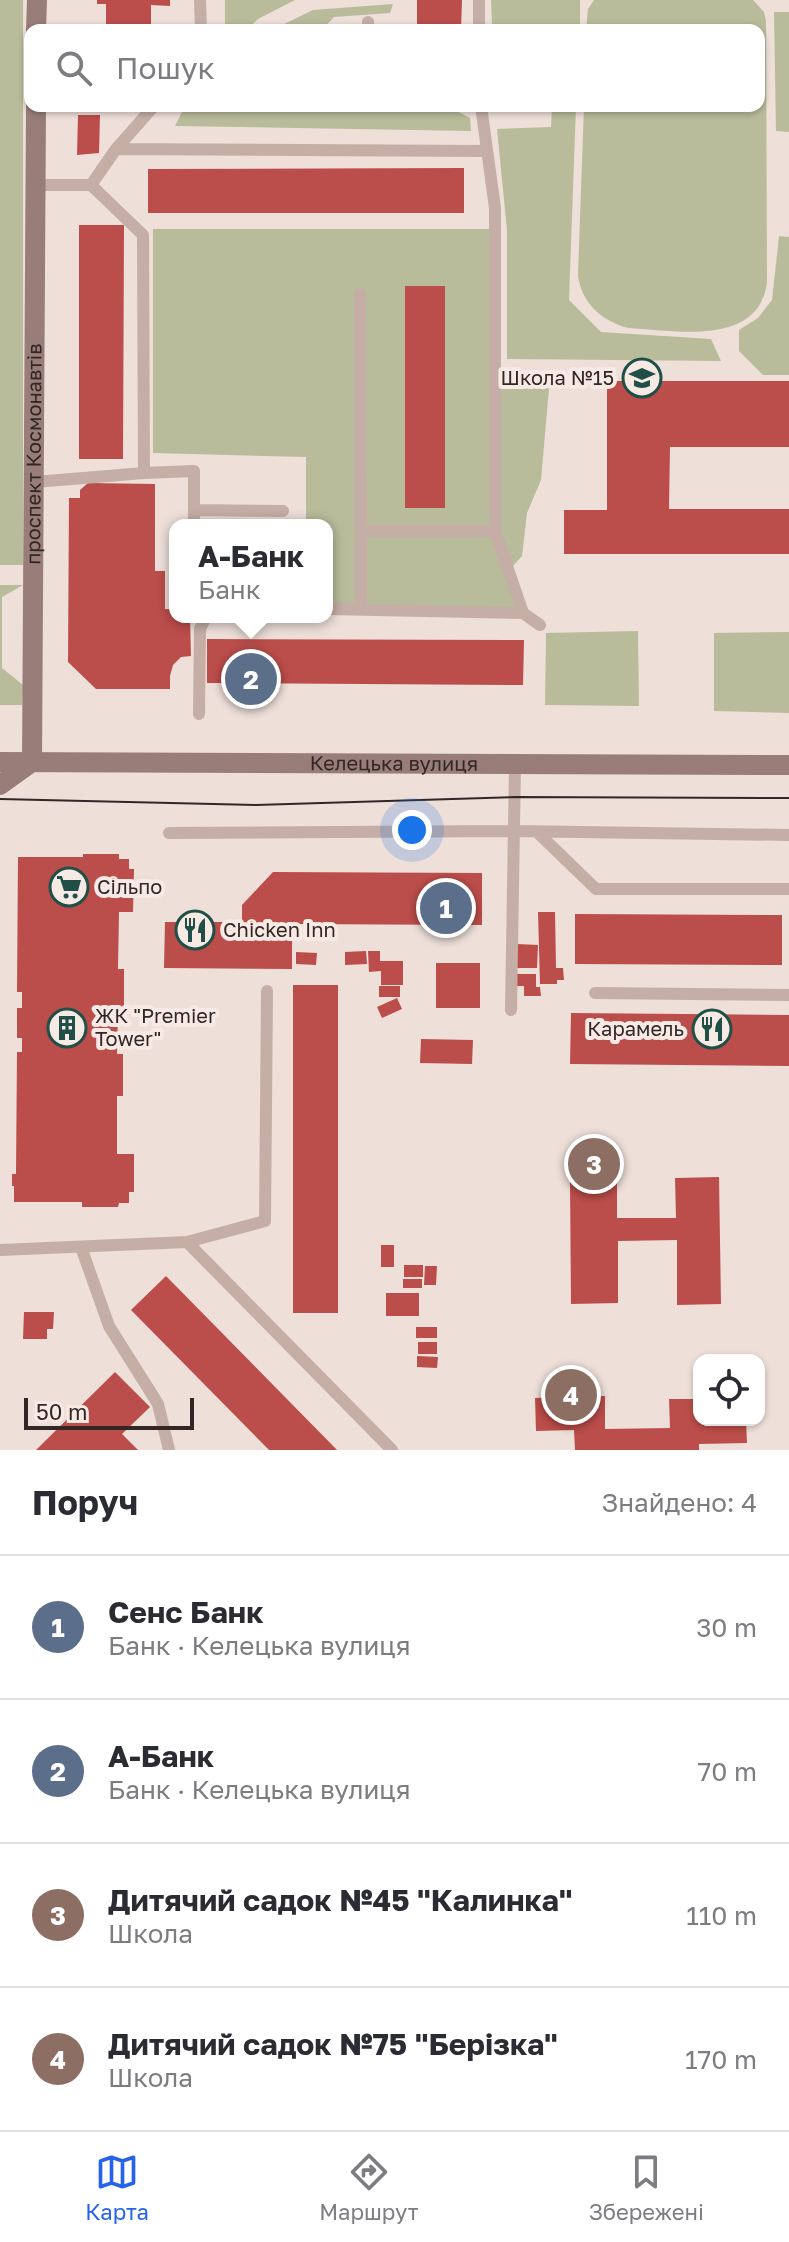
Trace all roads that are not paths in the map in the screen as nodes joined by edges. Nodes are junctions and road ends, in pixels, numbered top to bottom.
1 (37, 0) edge
2 (200, 0) edge
3 (479, 0) edge
4 (36, 24) edge
5 (201, 24) edge
6 (479, 24) edge
7 (36, 112) edge
8 (149, 112) edge
9 (482, 112) edge
10 (116, 149) junction
11 (485, 151) junction
12 (35, 185) junction
13 (91, 185) junction
14 (360, 294) dead end
15 (144, 473) junction
16 (35, 482) junction
17 (194, 510) junction
18 (283, 511) dead end
19 (194, 519) edge
20 (361, 531) junction
21 (495, 531) junction
22 (333, 609) edge
23 (361, 609) junction
24 (523, 613) junction
25 (203, 623) edge
26 (540, 625) dead end
27 (199, 714) dead end
28 (0, 762) edge
29 (32, 762) junction
30 (515, 764) junction
31 (789, 765) edge
32 (0, 785) edge
33 (514, 831) junction
34 (537, 832) junction
35 (169, 833) dead end
36 (789, 835) edge
37 (789, 889) edge
38 (267, 991) dead end
39 (595, 993) dead end
40 (789, 995) edge
41 (511, 1010) dead end
42 (187, 1242) junction
43 (81, 1247) junction
44 (0, 1250) edge
45 (169, 1450) edge
46 (392, 1450) edge

1 - 4 main road
2 - 5 lane
3 - 6 lane
7 - 12 main road, проспект Космонавтів
8 - 10 lane
9 - 11 lane
10 - 11 lane
10 - 13 lane
11 - 21 lane
12 - 13 lane
12 - 16 main road, проспект Космонавтів
13 - 15 lane
14 - 20 lane
15 - 16 lane
15 - 17 lane
16 - 29 main road, проспект Космонавтів
17 - 18 lane
17 - 19 lane
20 - 21 lane
20 - 23 lane
21 - 24 lane
22 - 23 lane
23 - 24 lane
24 - 26 lane
25 - 27 lane
28 - 29 main road, Келецька вулиця
29 - 30 main road, Келецька вулиця
29 - 32 main road
30 - 31 main road, Келецька вулиця
30 - 33 lane
33 - 34 lane
33 - 35 lane
33 - 41 lane
34 - 36 lane
34 - 37 lane
38 - 42 lane
39 - 40 lane
42 - 43 lane
42 - 46 lane
43 - 44 lane
43 - 45 lane

